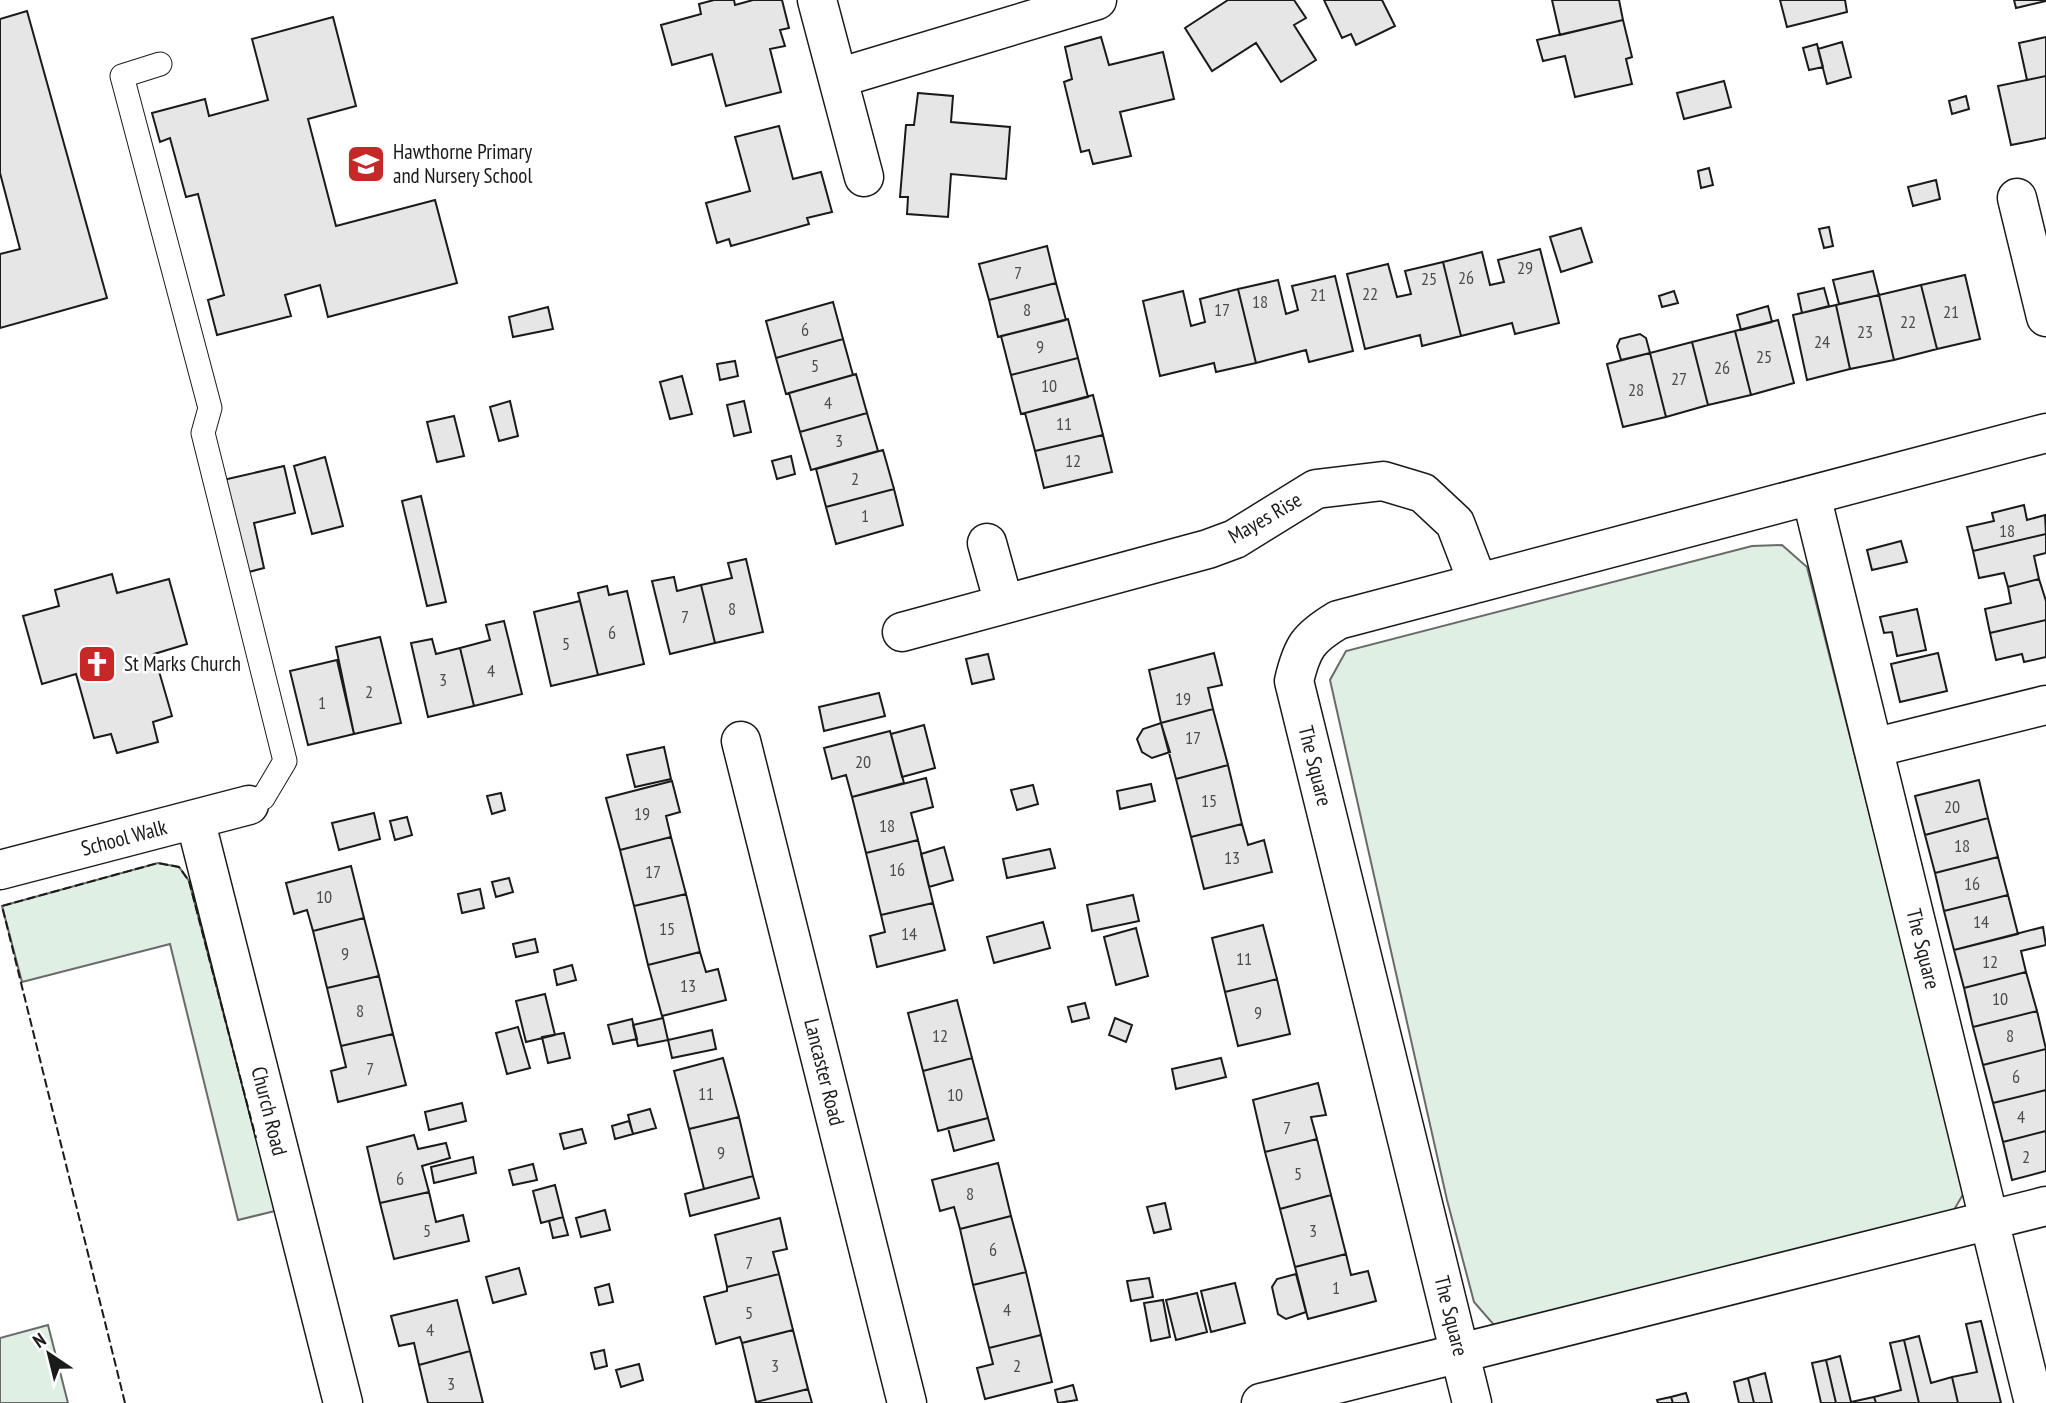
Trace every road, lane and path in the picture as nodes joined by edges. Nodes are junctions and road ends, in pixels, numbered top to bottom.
1 (817, 0) edge
2 (1097, 0) edge
3 (160, 64) dead end
4 (838, 78) junction
5 (864, 177) dead end
6 (2017, 198) dead end
7 (2046, 317) edge
8 (2046, 433) edge
9 (1811, 495) junction
10 (987, 544) dead end
11 (1478, 583) junction
12 (1004, 604) junction
13 (902, 632) dead end
14 (2046, 705) edge
15 (741, 741) dead end
16 (1873, 748) junction
17 (249, 805) joint
18 (195, 820) junction
19 (0, 870) edge
20 (2046, 1206) edge
21 (1989, 1220) junction
22 (1460, 1353) junction
23 (343, 1403) edge
24 (907, 1403) edge
25 (1261, 1403) edge
26 (1472, 1403) edge
27 (2034, 1403) edge

1 - 4 street
2 - 4 street
3 - 17 lane
4 - 5 street
6 - 7 street
8 - 9 street, The Square
9 - 11 street, The Square
9 - 16 street, The Square
10 - 12 street
11 - 12 street, Mayes Rise
11 - 22 street, The Square
12 - 13 street, Mayes Rise
14 - 16 street
15 - 24 street, Lancaster Road
16 - 21 street, The Square
17 - 18 street, School Walk
18 - 19 street, School Walk
18 - 23 street, Church Road
20 - 21 street
21 - 22 street
21 - 27 street, The Square
22 - 25 street
22 - 26 street, The Square

